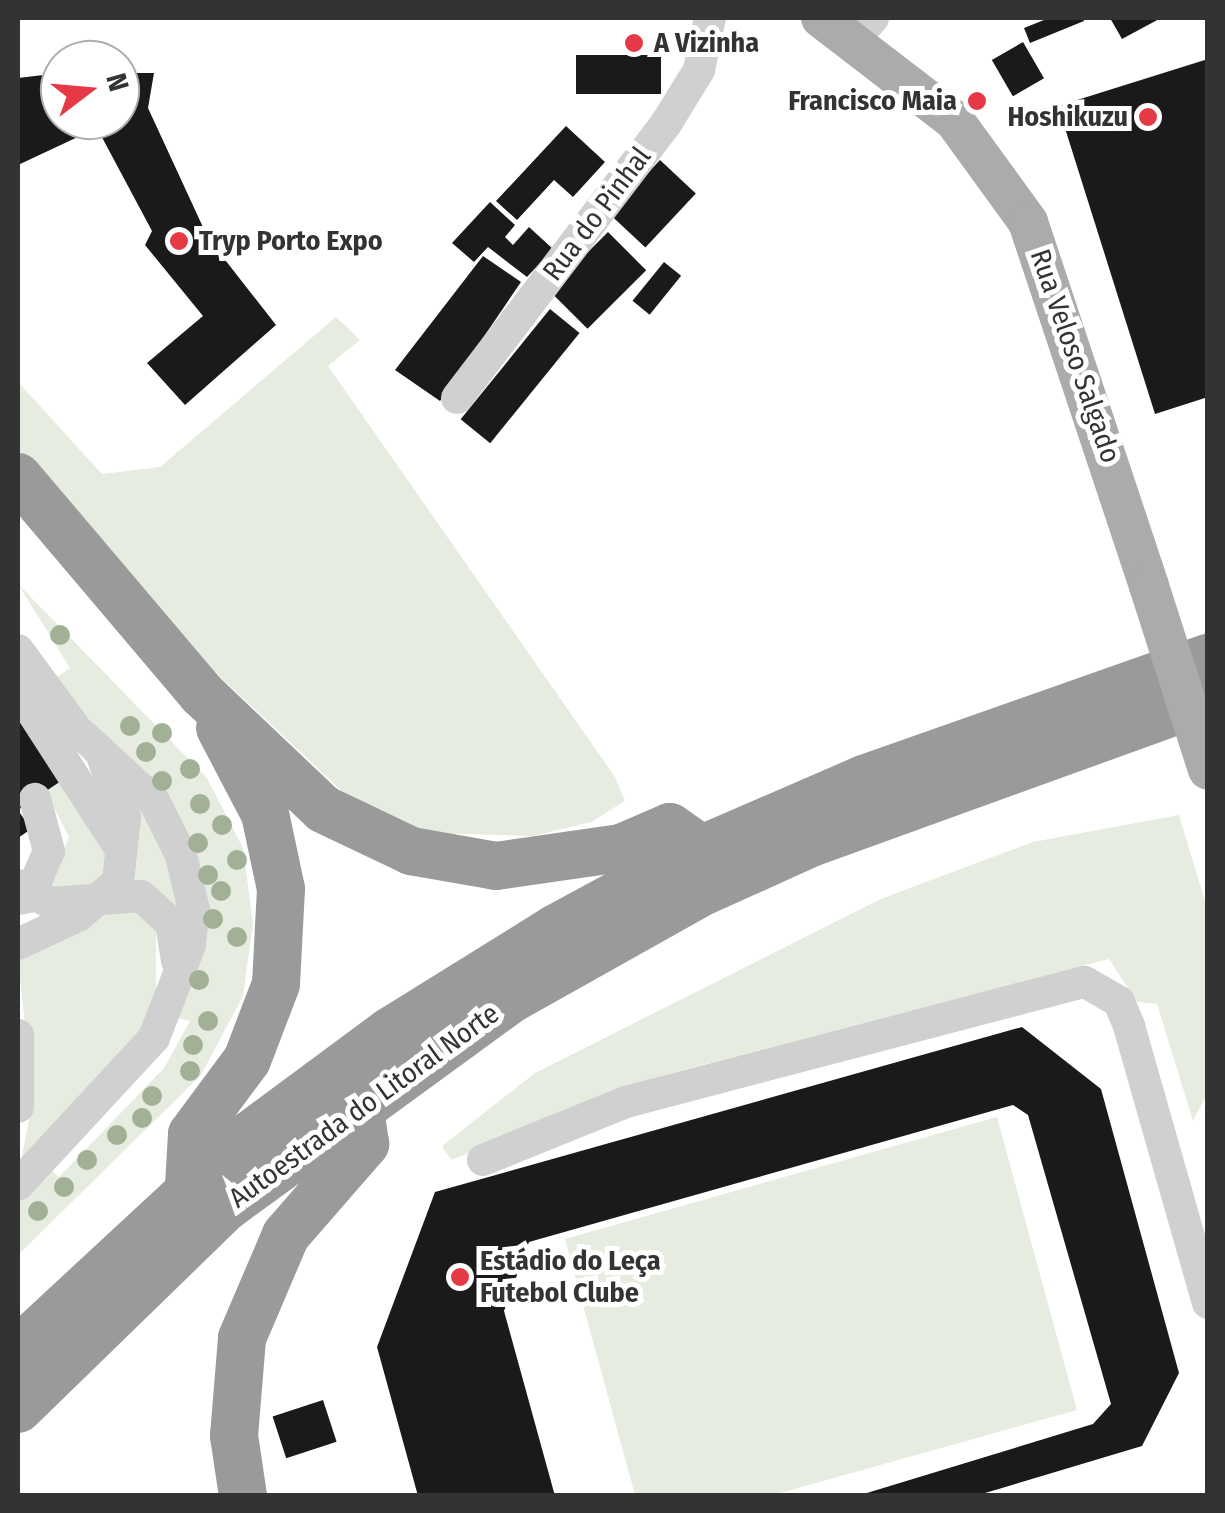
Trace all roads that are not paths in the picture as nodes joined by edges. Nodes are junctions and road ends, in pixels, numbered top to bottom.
1 (710, 18) edge
2 (850, 24) edge
3 (457, 398) dead end
4 (18, 477) edge
5 (18, 650) edge
6 (1208, 658) edge
7 (18, 690) edge
8 (202, 694) junction
9 (1208, 700) edge
10 (96, 745) junction
11 (1208, 770) edge
12 (35, 798) dead end
13 (702, 850) junction
14 (126, 860) junction
15 (24, 883) edge
16 (105, 898) junction
17 (18, 944) edge
18 (179, 981) junction
19 (18, 1035) edge
20 (359, 1102) junction
21 (18, 1107) edge
22 (482, 1160) dead end
23 (18, 1185) edge
24 (189, 1186) junction
25 (1208, 1303) edge
26 (18, 1350) edge
27 (18, 1409) edge
28 (243, 1496) edge

1 - 3 street, Rua do Pinhal
2 - 11 main road, Rua Veloso Salgado, bridge
4 - 8 highway
5 - 10 street
6 - 13 highway, Autoestrada do Litoral Norte
7 - 14 street
8 - 13 highway
8 - 24 highway
9 - 20 highway, Autoestrada do Litoral Norte
10 - 14 street
10 - 18 street
12 - 15 street
13 - 24 highway, Autoestrada do Litoral Norte
14 - 16 street
15 - 16 street
16 - 17 street
16 - 18 street
18 - 23 street
19 - 21 street
20 - 27 highway, Autoestrada do Litoral Norte
20 - 28 highway
22 - 25 street
24 - 26 highway, Autoestrada do Litoral Norte

